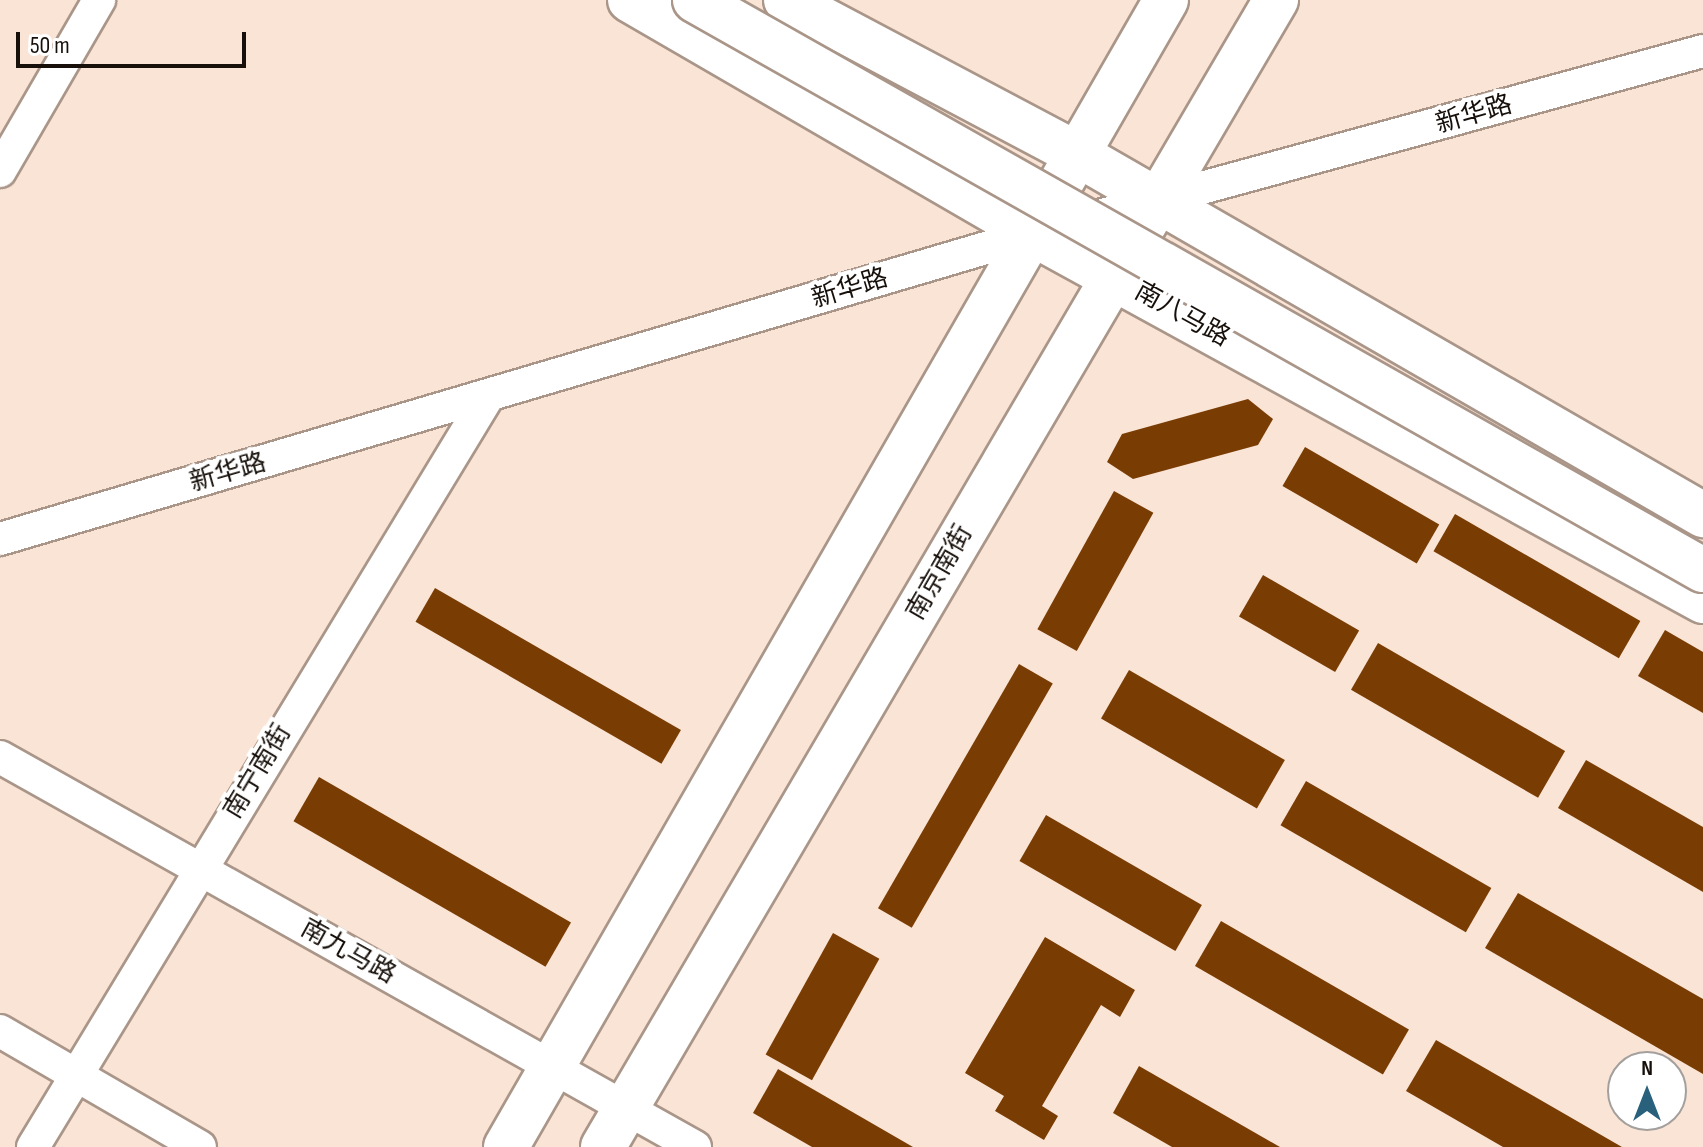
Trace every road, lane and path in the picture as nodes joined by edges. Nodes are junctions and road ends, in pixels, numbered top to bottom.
1 (99, 0) edge
2 (786, 0) edge
3 (1166, 0) edge
4 (1276, 0) edge
5 (667, 5) edge
6 (1703, 51) edge
7 (1077, 154) junction
8 (0, 171) edge
9 (1160, 202) junction
10 (1033, 234) junction
11 (1113, 277) junction
12 (487, 398) junction
13 (1703, 515) edge
14 (0, 539) edge
15 (1703, 570) edge
16 (1703, 601) edge
17 (0, 757) edge
18 (199, 868) junction
19 (0, 1031) edge
20 (554, 1068) junction
21 (75, 1074) junction
22 (626, 1108) junction
23 (33, 1147) edge
24 (200, 1147) edge
25 (506, 1147) edge
26 (603, 1147) edge
27 (695, 1147) edge

1 - 8 street
2 - 7 main road
3 - 7 main road
4 - 9 main road, 南京南街
5 - 10 main road, 南八马路
5 - 15 main road, 南八马路, bridge
6 - 9 street, 新华路
7 - 9 main road
7 - 10 main road
9 - 10 street, 新华路
9 - 11 main road, 南京南街
9 - 13 main road
10 - 11 main road, 南八马路
10 - 12 street, 新华路
10 - 20 main road
11 - 16 main road, 南八马路
11 - 22 main road, 南京南街
12 - 14 street, 新华路
12 - 18 street, 南宁南街
17 - 18 street, 南九马路
18 - 20 street, 南九马路
18 - 21 street, 南宁南街
19 - 21 street
20 - 22 street, 南九马路
20 - 25 main road
21 - 23 street, 南宁南街
21 - 24 street
22 - 26 main road, 南京南街
22 - 27 street, 南九马路

